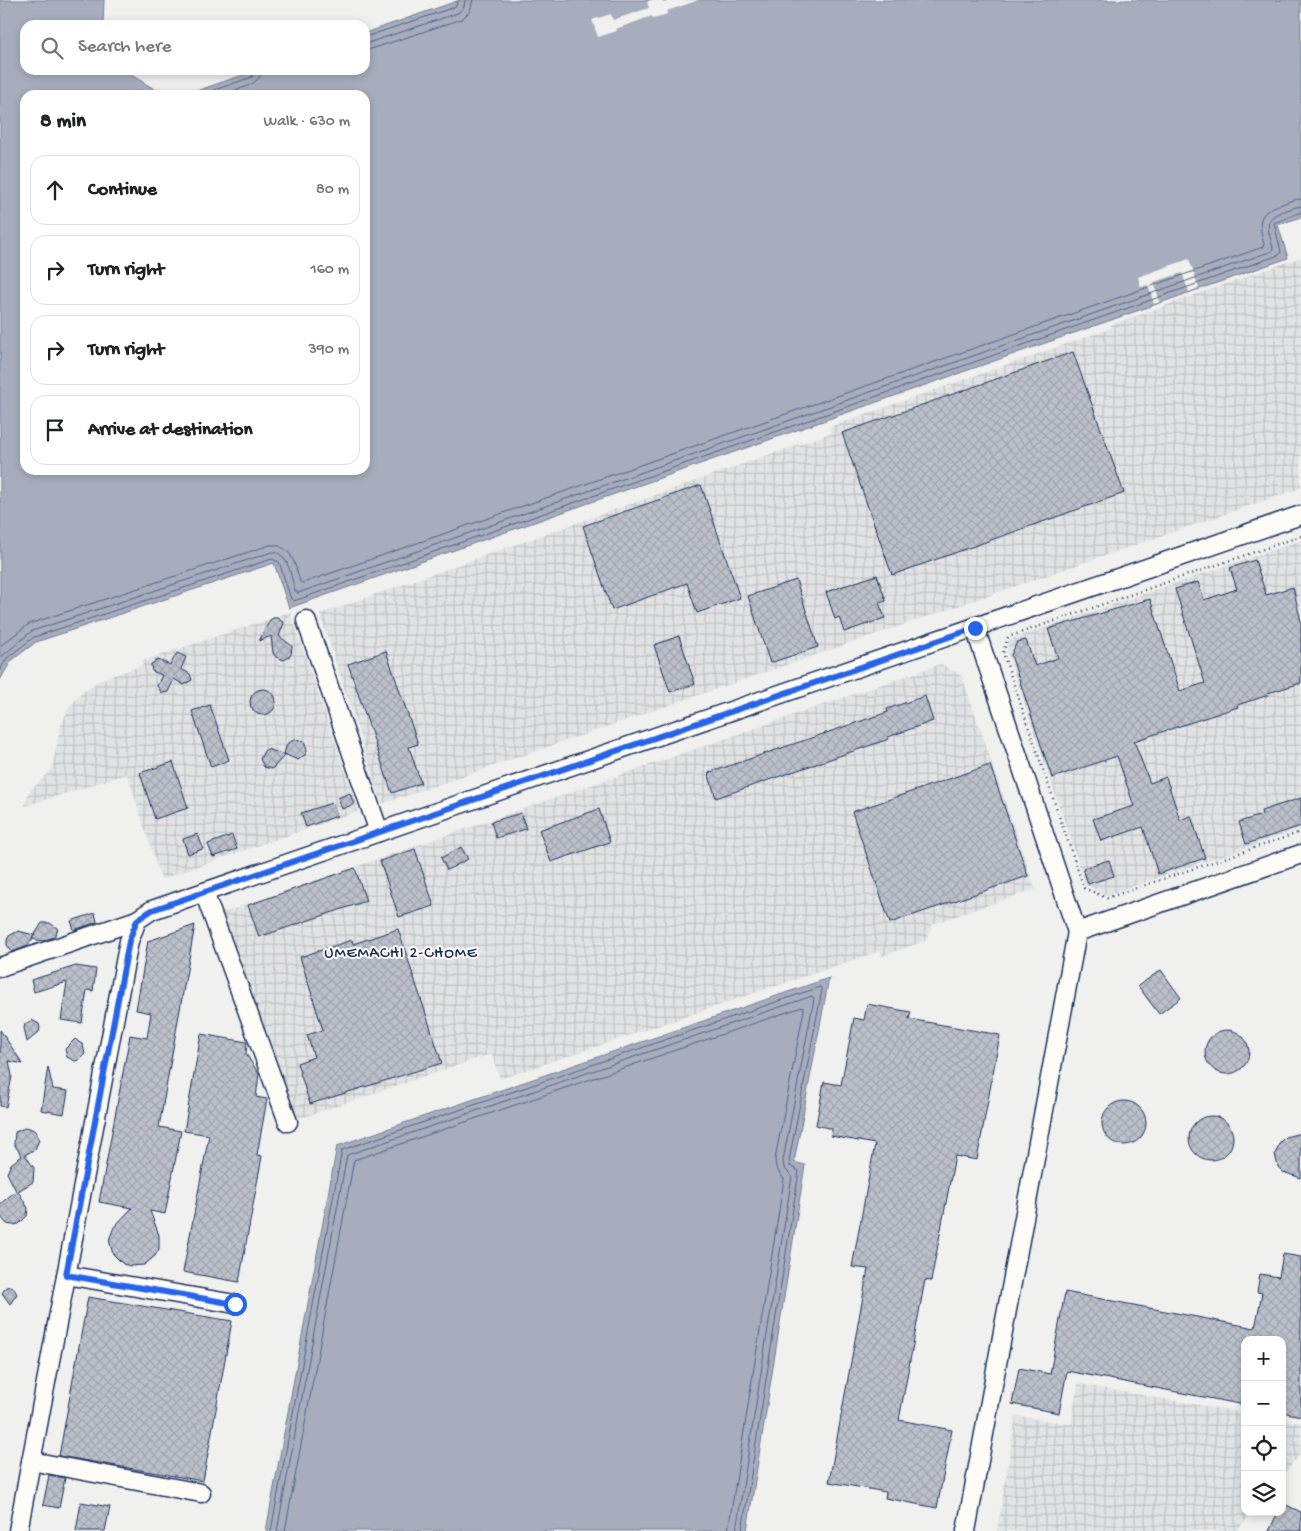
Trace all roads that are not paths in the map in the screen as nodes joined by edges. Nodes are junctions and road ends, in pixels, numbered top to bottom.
1 (1301, 515) edge
2 (306, 620) dead end
3 (975, 628) junction
4 (380, 832) junction
5 (1301, 854) edge
6 (204, 892) junction
7 (137, 920) junction
8 (1077, 932) junction
9 (0, 967) edge
10 (288, 1122) dead end
11 (66, 1275) junction
12 (235, 1304) dead end
13 (31, 1461) junction
14 (200, 1493) dead end
15 (18, 1531) edge
16 (966, 1531) edge

1 - 3 street
2 - 4 street
3 - 4 street
3 - 8 street
4 - 6 street
5 - 8 street
6 - 7 street
6 - 10 street
7 - 9 street
7 - 11 street
8 - 16 street
11 - 12 street
11 - 13 street
13 - 14 street
13 - 15 street

